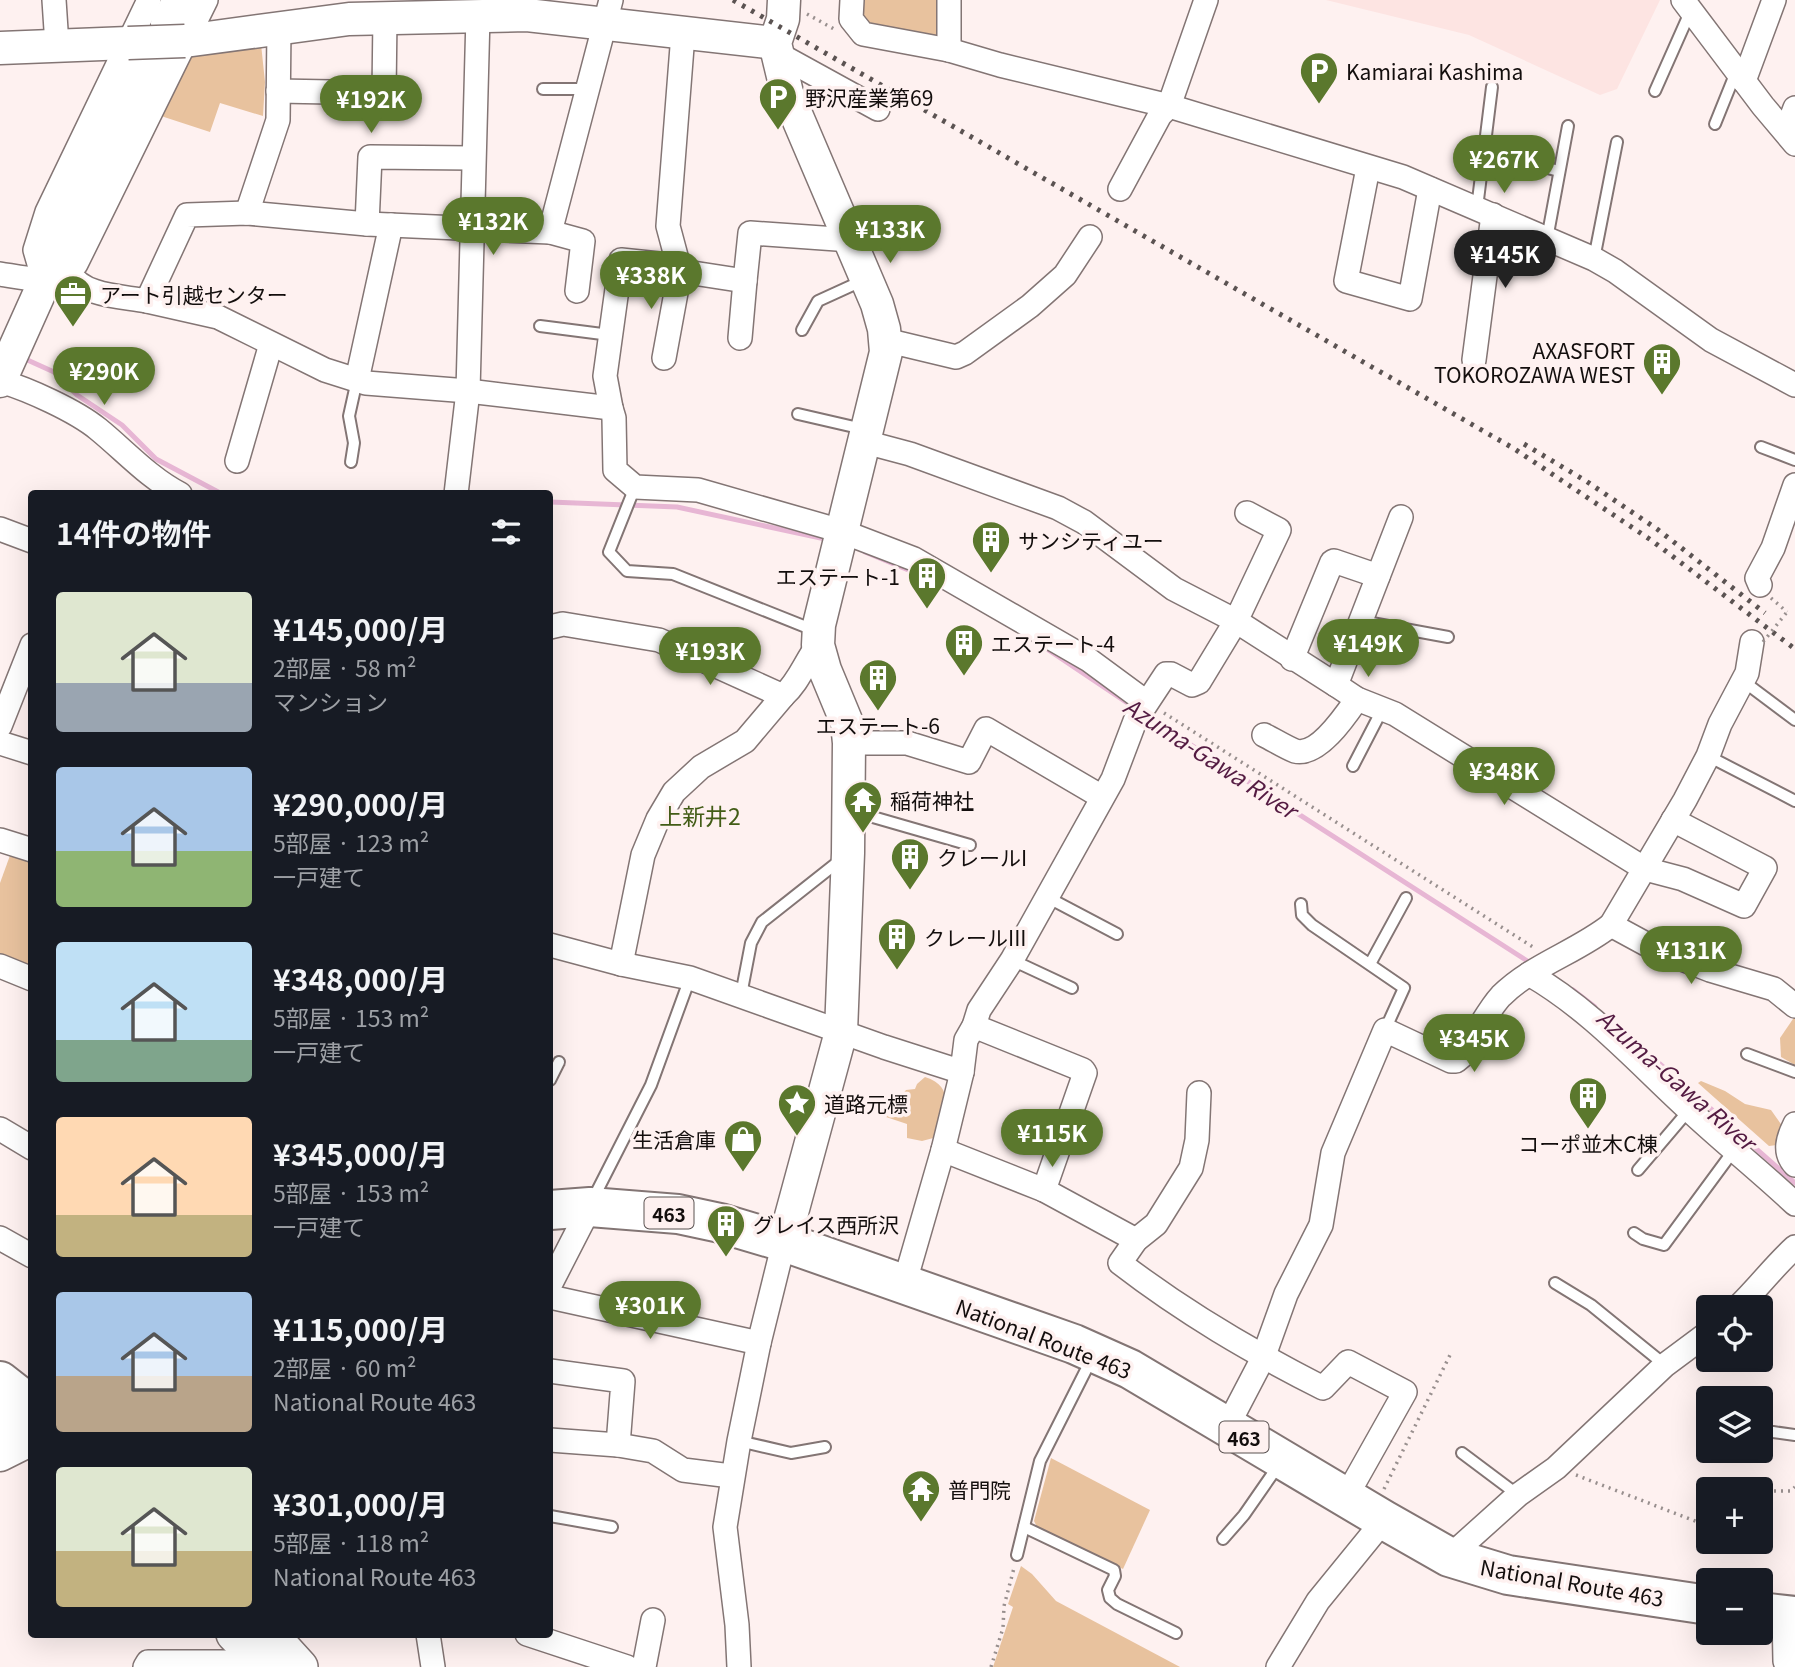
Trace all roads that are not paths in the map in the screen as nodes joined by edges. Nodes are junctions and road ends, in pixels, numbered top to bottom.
1 (54, 0) edge
2 (206, 0) edge
3 (784, 0) edge
4 (852, 0) edge
5 (949, 0) edge
6 (1206, 0) edge
7 (1774, 0) edge
8 (1687, 5) edge
9 (354, 10) edge
10 (608, 11) edge
11 (170, 16) edge
12 (478, 16) junction
13 (385, 17) junction
14 (279, 27) junction
15 (683, 34) junction
16 (57, 46) junction
17 (0, 48) edge
18 (776, 48) junction
19 (139, 50) junction
20 (949, 50) junction
21 (1740, 76) junction
22 (1492, 87) dead end
23 (543, 89) dead end
24 (588, 89) junction
25 (278, 90) junction
26 (1655, 91) dead end
27 (1168, 106) junction
28 (1795, 108) edge
29 (878, 109) dead end
30 (1715, 124) dead end
31 (1568, 126) dead end
32 (1790, 138) edge
33 (1617, 142) dead end
34 (472, 158) junction
35 (1532, 164) dead end
36 (1368, 168) junction
37 (1559, 171) junction
38 (1121, 189) dead end
39 (1430, 189) junction
40 (1485, 211) junction
41 (247, 213) junction
42 (367, 224) junction
43 (391, 225) junction
44 (472, 228) junction
45 (551, 232) junction
46 (1090, 237) dead end
47 (1547, 239) junction
48 (851, 240) junction
49 (1594, 259) junction
50 (679, 269) junction
51 (0, 274) edge
52 (56, 277) junction
53 (867, 279) junction
54 (745, 281) junction
55 (577, 291) dead end
56 (147, 301) junction
57 (540, 326) dead end
58 (802, 330) dead end
59 (610, 335) junction
60 (740, 338) dead end
61 (885, 340) junction
62 (271, 344) junction
63 (664, 358) dead end
64 (1474, 360) dead end
65 (357, 380) junction
66 (0, 381) edge
67 (1795, 385) edge
68 (468, 391) junction
69 (611, 408) junction
70 (798, 414) dead end
71 (866, 436) junction
72 (1761, 447) dead end
73 (1795, 460) edge
74 (237, 461) dead end
75 (351, 462) dead end
76 (1795, 485) edge
77 (172, 490) edge
78 (456, 490) edge
79 (633, 492) junction
80 (1247, 513) dead end
81 (1401, 517) dead end
82 (0, 529) edge
83 (839, 537) junction
84 (28, 540) edge
85 (1378, 576) junction
86 (1760, 585) dead end
87 (1237, 621) junction
88 (1361, 621) junction
89 (553, 626) edge
90 (1448, 637) dead end
91 (818, 639) junction
92 (1758, 642) road end
93 (28, 655) edge
94 (1293, 659) junction
95 (1743, 681) junction
96 (1336, 685) junction
97 (783, 696) junction
98 (1357, 699) junction
99 (1383, 708) junction
100 (1141, 712) junction
101 (1795, 720) edge
102 (0, 726) edge
103 (1264, 735) dead end
104 (0, 743) edge
105 (849, 743) junction
106 (28, 752) edge
107 (1708, 756) junction
108 (1353, 766) dead end
109 (1102, 797) junction
110 (1795, 801) edge
111 (849, 810) junction
112 (1673, 820) junction
113 (0, 840) edge
114 (970, 845) dead end
115 (28, 849) edge
116 (848, 853) junction
117 (1645, 869) junction
118 (1045, 896) junction
119 (1406, 898) dead end
120 (1301, 904) dead end
121 (1611, 925) junction
122 (1117, 934) dead end
123 (553, 946) edge
124 (1012, 960) junction
125 (621, 964) junction
126 (1370, 964) junction
127 (0, 966) edge
128 (1529, 974) junction
129 (28, 977) edge
130 (690, 978) junction
131 (1072, 988) dead end
132 (741, 995) junction
133 (1795, 1006) edge
134 (974, 1026) junction
135 (1385, 1030) junction
136 (841, 1032) junction
137 (1748, 1054) dead end
138 (559, 1062) dead end
139 (962, 1072) junction
140 (1795, 1072) edge
141 (553, 1074) edge
142 (1199, 1093) dead end
143 (1689, 1110) junction
144 (1795, 1124) edge
145 (0, 1129) edge
146 (28, 1146) edge
147 (943, 1150) junction
148 (1734, 1150) junction
149 (1795, 1165) edge
150 (1638, 1170) dead end
151 (1044, 1190) junction
152 (1795, 1204) edge
153 (590, 1207) junction
154 (553, 1210) edge
155 (1634, 1233) dead end
156 (0, 1238) edge
157 (1136, 1240) junction
158 (784, 1242) junction
159 (1795, 1247) edge
160 (28, 1254) edge
161 (553, 1280) edge
162 (1555, 1283) dead end
163 (904, 1285) junction
164 (1751, 1295) edge
165 (553, 1298) edge
166 (1696, 1342) edge
167 (759, 1343) junction
168 (1095, 1353) junction
169 (1263, 1358) junction
170 (1665, 1365) junction
171 (553, 1371) edge
172 (0, 1381) edge
173 (0, 1415) edge
174 (1227, 1427) junction
175 (1773, 1432) dead end
176 (1795, 1435) edge
177 (25, 1436) edge
178 (553, 1440) edge
179 (738, 1441) junction
180 (618, 1445) junction
181 (825, 1447) dead end
182 (1462, 1453) dead end
183 (1283, 1460) junction
184 (731, 1476) junction
185 (1518, 1495) junction
186 (1369, 1511) junction
187 (553, 1517) edge
188 (612, 1527) dead end
189 (1024, 1527) junction
190 (1223, 1539) dead end
191 (1017, 1555) road end
192 (1449, 1557) junction
193 (1696, 1603) edge
194 (1780, 1614) edge
195 (653, 1620) dead end
196 (1175, 1633) dead end
197 (429, 1638) edge
198 (537, 1638) edge
199 (246, 1650) edge
200 (145, 1667) edge
201 (300, 1667) edge
202 (433, 1667) edge
203 (626, 1667) edge
204 (644, 1667) edge
205 (739, 1667) edge
206 (1279, 1667) edge
207 (1787, 1667) edge

1 - 16 street
2 - 11 street
3 - 18 street
4 - 20 street
5 - 20 street
6 - 27 street
7 - 21 street
8 - 21 street
8 - 26 lane
9 - 13 street
9 - 14 street
10 - 12 street
10 - 15 street
10 - 24 street
11 - 14 street
11 - 19 street, bridge
11 - 19 street
11 - 52 street
12 - 13 street
12 - 34 street
13 - 25 street
14 - 25 street
15 - 18 street
15 - 50 street
16 - 17 street
16 - 19 street
18 - 29 street
18 - 48 street
19 - 52 street
20 - 27 street
21 - 30 lane
21 - 32 street
22 - 40 lane
23 - 24 lane
24 - 45 street
25 - 41 street
27 - 36 street
27 - 38 street
28 - 32 street
31 - 37 lane
33 - 49 lane
34 - 42 street
34 - 44 street
35 - 37 lane
36 - 39 street
36 - 39 street
37 - 47 lane
39 - 40 street
40 - 47 street
40 - 64 street
41 - 42 street
41 - 56 street
42 - 43 street
43 - 44 street
43 - 65 street
44 - 45 street
44 - 68 street
45 - 55 street
46 - 61 street
47 - 49 street
48 - 53 street
48 - 54 street
49 - 67 street
50 - 54 street
50 - 59 street
50 - 63 street
51 - 52 street
52 - 56 street
52 - 66 street
53 - 58 lane
53 - 61 street
54 - 60 street
56 - 62 street
57 - 59 lane
59 - 69 street
61 - 71 street
62 - 65 street
62 - 74 street
65 - 68 street
65 - 75 lane
66 - 77 street
68 - 69 street
68 - 78 street
69 - 79 street
70 - 71 lane
71 - 83 street
71 - 87 street
72 - 73 lane
76 - 86 street
79 - 83 street
79 - 91 lane
80 - 87 street
81 - 85 street
82 - 84 street
83 - 91 street
83 - 100 street
85 - 88 street
85 - 94 street
87 - 94 street
87 - 100 street
88 - 90 lane
88 - 96 street
89 - 97 street
91 - 97 street
91 - 105 street
92 - 95 street
93 - 102 street
94 - 96 street
95 - 101 lane
95 - 107 street
96 - 98 street
97 - 125 street
98 - 99 street
98 - 103 street
99 - 108 lane
99 - 117 street
100 - 109 street
104 - 106 street
105 - 109 street
105 - 111 street
107 - 110 lane
107 - 112 street
109 - 118 street
111 - 114 lane
111 - 116 street
112 - 117 street
112 - 117 street
113 - 115 street
116 - 132 lane
116 - 136 street
117 - 121 street
118 - 122 lane
118 - 124 street
119 - 126 lane
120 - 126 lane
121 - 128 street
121 - 133 street
123 - 125 street
124 - 131 lane
124 - 134 street
125 - 130 street
126 - 135 lane
127 - 129 street
128 - 135 street
128 - 143 street
130 - 132 street
130 - 153 lane
132 - 136 street
134 - 139 street
134 - 151 street
135 - 169 street
136 - 139 street
136 - 158 street
137 - 140 lane
138 - 141 lane
139 - 147 street
142 - 157 street
143 - 148 street
143 - 150 lane
144 - 149 street
145 - 146 street
147 - 151 street
147 - 163 street
148 - 152 street
148 - 155 lane
151 - 157 street
153 - 154 highway, National Route 463 / 463
153 - 158 highway, National Route 463 / 463
153 - 161 street
156 - 160 street
157 - 169 street
158 - 163 highway, National Route 463 / 463
158 - 167 street
159 - 164 street
162 - 170 lane
163 - 168 highway, National Route 463 / 463
165 - 167 street
166 - 170 street
167 - 179 street
168 - 174 highway, National Route 463 / 463
168 - 189 lane
169 - 174 street
169 - 186 street
170 - 185 street
171 - 180 street
172 - 177 highway
173 - 177 highway
174 - 183 highway, National Route 463 / 463
175 - 176 lane
178 - 180 street
179 - 181 lane
179 - 184 street
180 - 184 street
182 - 185 lane
183 - 186 highway, National Route 463 / 463
183 - 190 lane
184 - 205 street
185 - 192 street
186 - 192 highway, National Route 463 / 463
186 - 206 street
187 - 188 lane
189 - 191 lane
189 - 196 lane
192 - 193 highway, National Route 463 / 463
194 - 207 street
195 - 204 street
197 - 202 street
198 - 203 street
199 - 200 street
199 - 201 main road

